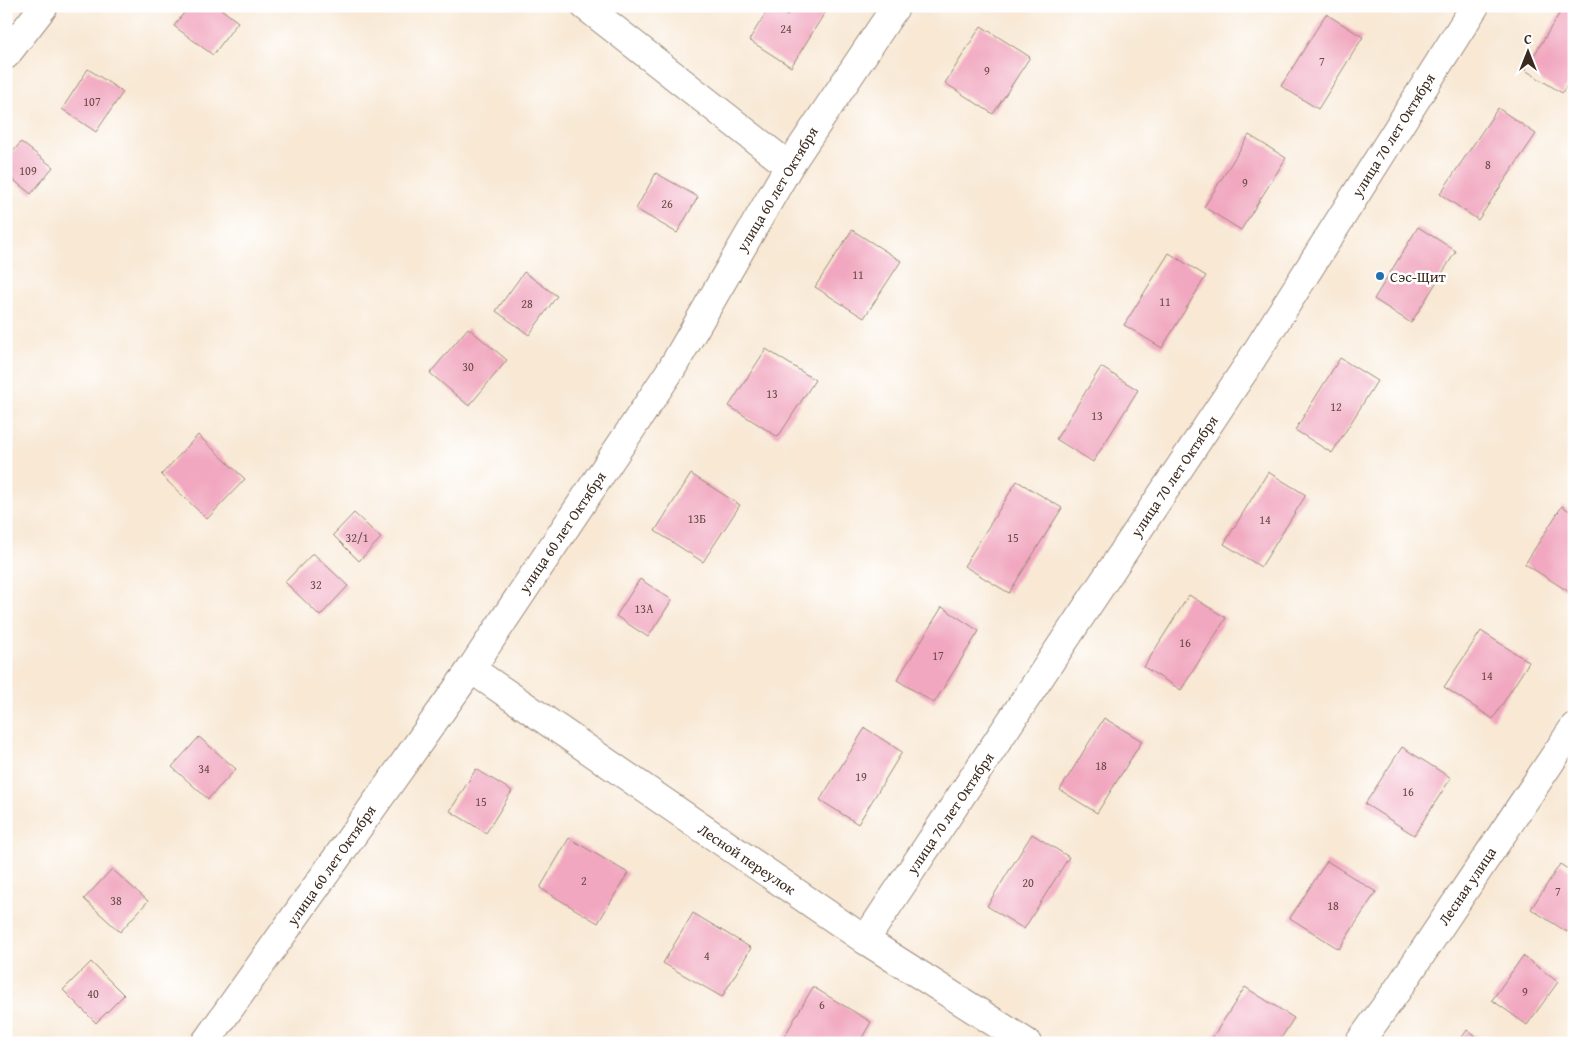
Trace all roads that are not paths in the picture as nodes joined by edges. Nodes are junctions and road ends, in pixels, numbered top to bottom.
1 (44, 6) edge
2 (585, 6) edge
3 (896, 6) edge
4 (1475, 6) edge
5 (6, 55) edge
6 (789, 166) junction
7 (471, 669) junction
8 (1574, 727) edge
9 (865, 940) junction
10 (205, 1043) edge
11 (1027, 1043) edge
12 (1358, 1043) edge

1 - 5 street
2 - 6 street
3 - 6 street, улица 60 лет Октября
4 - 9 street, улица 70 лет Октября
6 - 7 street, улица 60 лет Октября
7 - 9 street, Лесной переулок
7 - 10 street, улица 60 лет Октября
8 - 12 street, Лесная улица
9 - 11 street, Лесной переулок

